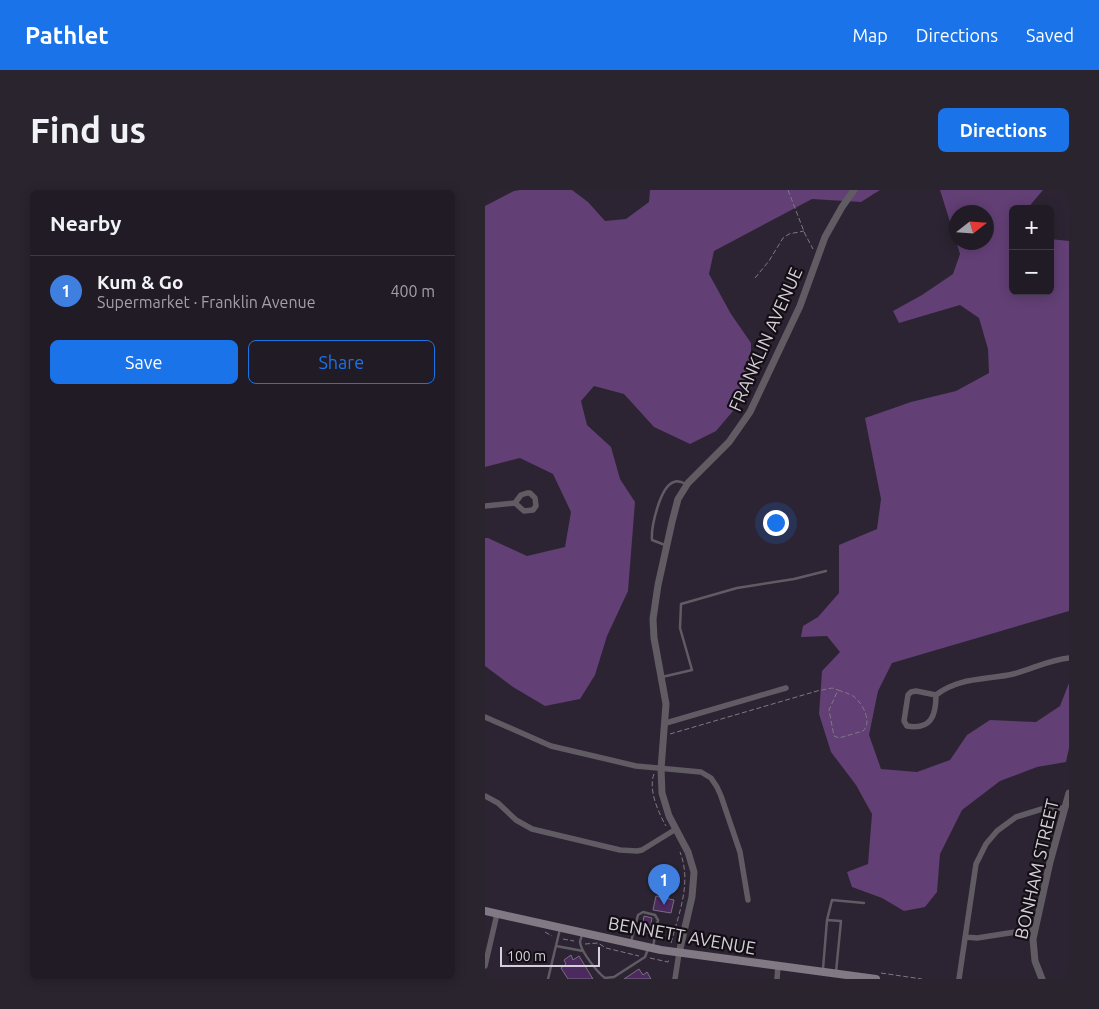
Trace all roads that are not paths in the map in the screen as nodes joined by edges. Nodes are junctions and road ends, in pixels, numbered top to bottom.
1 (854, 190) edge
2 (687, 484) junction
3 (515, 503) dead end
4 (485, 506) edge
5 (667, 545) junction
6 (826, 571) dead end
7 (1069, 658) edge
8 (662, 677) junction
9 (786, 688) dead end
10 (936, 695) junction
11 (485, 717) edge
12 (666, 723) junction
13 (661, 769) junction
14 (1069, 793) edge
15 (485, 796) edge
16 (1067, 809) edge
17 (673, 831) junction
18 (748, 900) dead end
19 (864, 903) dead end
20 (485, 911) edge
21 (497, 914) junction
22 (827, 920) junction
23 (560, 928) junction
24 (1035, 929) junction
25 (583, 932) junction
26 (965, 937) junction
27 (631, 943) junction
28 (556, 946) junction
29 (651, 948) junction
30 (583, 951) junction
31 (679, 953) junction
32 (485, 966) edge
33 (778, 966) junction
34 (822, 972) junction
35 (836, 974) junction
36 (548, 979) edge
37 (675, 979) edge
38 (777, 979) edge
39 (876, 979) edge
40 (959, 979) edge
41 (1042, 979) edge

1 - 2 street, FRANKLIN AVENUE
2 - 5 street, FRANKLIN AVENUE
2 - 5 lane
3 - 4 street
5 - 8 street, FRANKLIN AVENUE
6 - 8 lane
7 - 10 street
8 - 12 street, FRANKLIN AVENUE
9 - 12 street
10 - 10 street
11 - 13 street
12 - 13 street, FRANKLIN AVENUE
13 - 17 street, FRANKLIN AVENUE
13 - 18 street
14 - 16 street, BONHAM STREET
15 - 17 street
16 - 24 street, BONHAM STREET
16 - 26 street
17 - 31 street, FRANKLIN AVENUE
19 - 22 lane
20 - 21 main road, BENNETT AVENUE
21 - 23 main road, BENNETT AVENUE
21 - 32 street
22 - 34 lane
22 - 35 lane
23 - 25 main road, BENNETT AVENUE
23 - 28 lane
24 - 26 street
24 - 41 street, BONHAM STREET
25 - 27 main road, BENNETT AVENUE
25 - 30 lane
26 - 40 street
27 - 29 main road, BENNETT AVENUE
27 - 29 lane
28 - 30 lane
28 - 36 lane
29 - 30 lane
29 - 31 main road, BENNETT AVENUE
31 - 33 main road, BENNETT AVENUE
31 - 37 street, FRANKLIN AVENUE
33 - 34 main road, BENNETT AVENUE
33 - 38 street
34 - 35 main road, BENNETT AVENUE
35 - 39 main road, BENNETT AVENUE

